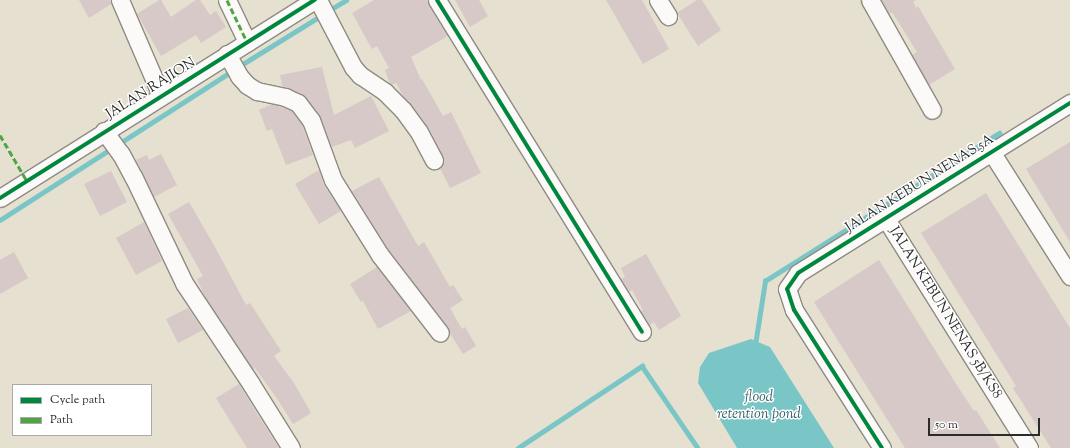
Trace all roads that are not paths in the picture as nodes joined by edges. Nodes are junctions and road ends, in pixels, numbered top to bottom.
1 (120, 0) edge
2 (437, 0) edge
3 (658, 0) edge
4 (870, 0) edge
5 (318, 2) edge
6 (229, 3) edge
7 (668, 16) dead end
8 (247, 42) junction
9 (228, 57) junction
10 (162, 96) junction
11 (1070, 103) edge
12 (932, 110) dead end
13 (107, 135) junction
14 (992, 153) junction
15 (434, 160) dead end
16 (0, 198) edge
17 (886, 219) junction
18 (1070, 276) edge
19 (642, 332) dead end
20 (440, 333) dead end
21 (291, 448) edge
22 (882, 448) edge
23 (1029, 448) edge

1 - 10 street
2 - 19 street
3 - 7 street
4 - 12 street
5 - 8 street, JALAN RAJION
5 - 15 street
6 - 8 street
8 - 9 street, JALAN RAJION
9 - 10 street, JALAN RAJION
9 - 20 street
10 - 13 street, JALAN RAJION
11 - 14 street, JALAN KEBUN NENAS 5A
13 - 16 street, JALAN RAJION
13 - 21 street
14 - 17 street, JALAN KEBUN NENAS 5A
14 - 18 street
17 - 22 street, JALAN KEBUN NENAS 5A
17 - 23 street, JALAN KEBUN NENAS 5B/KS8

